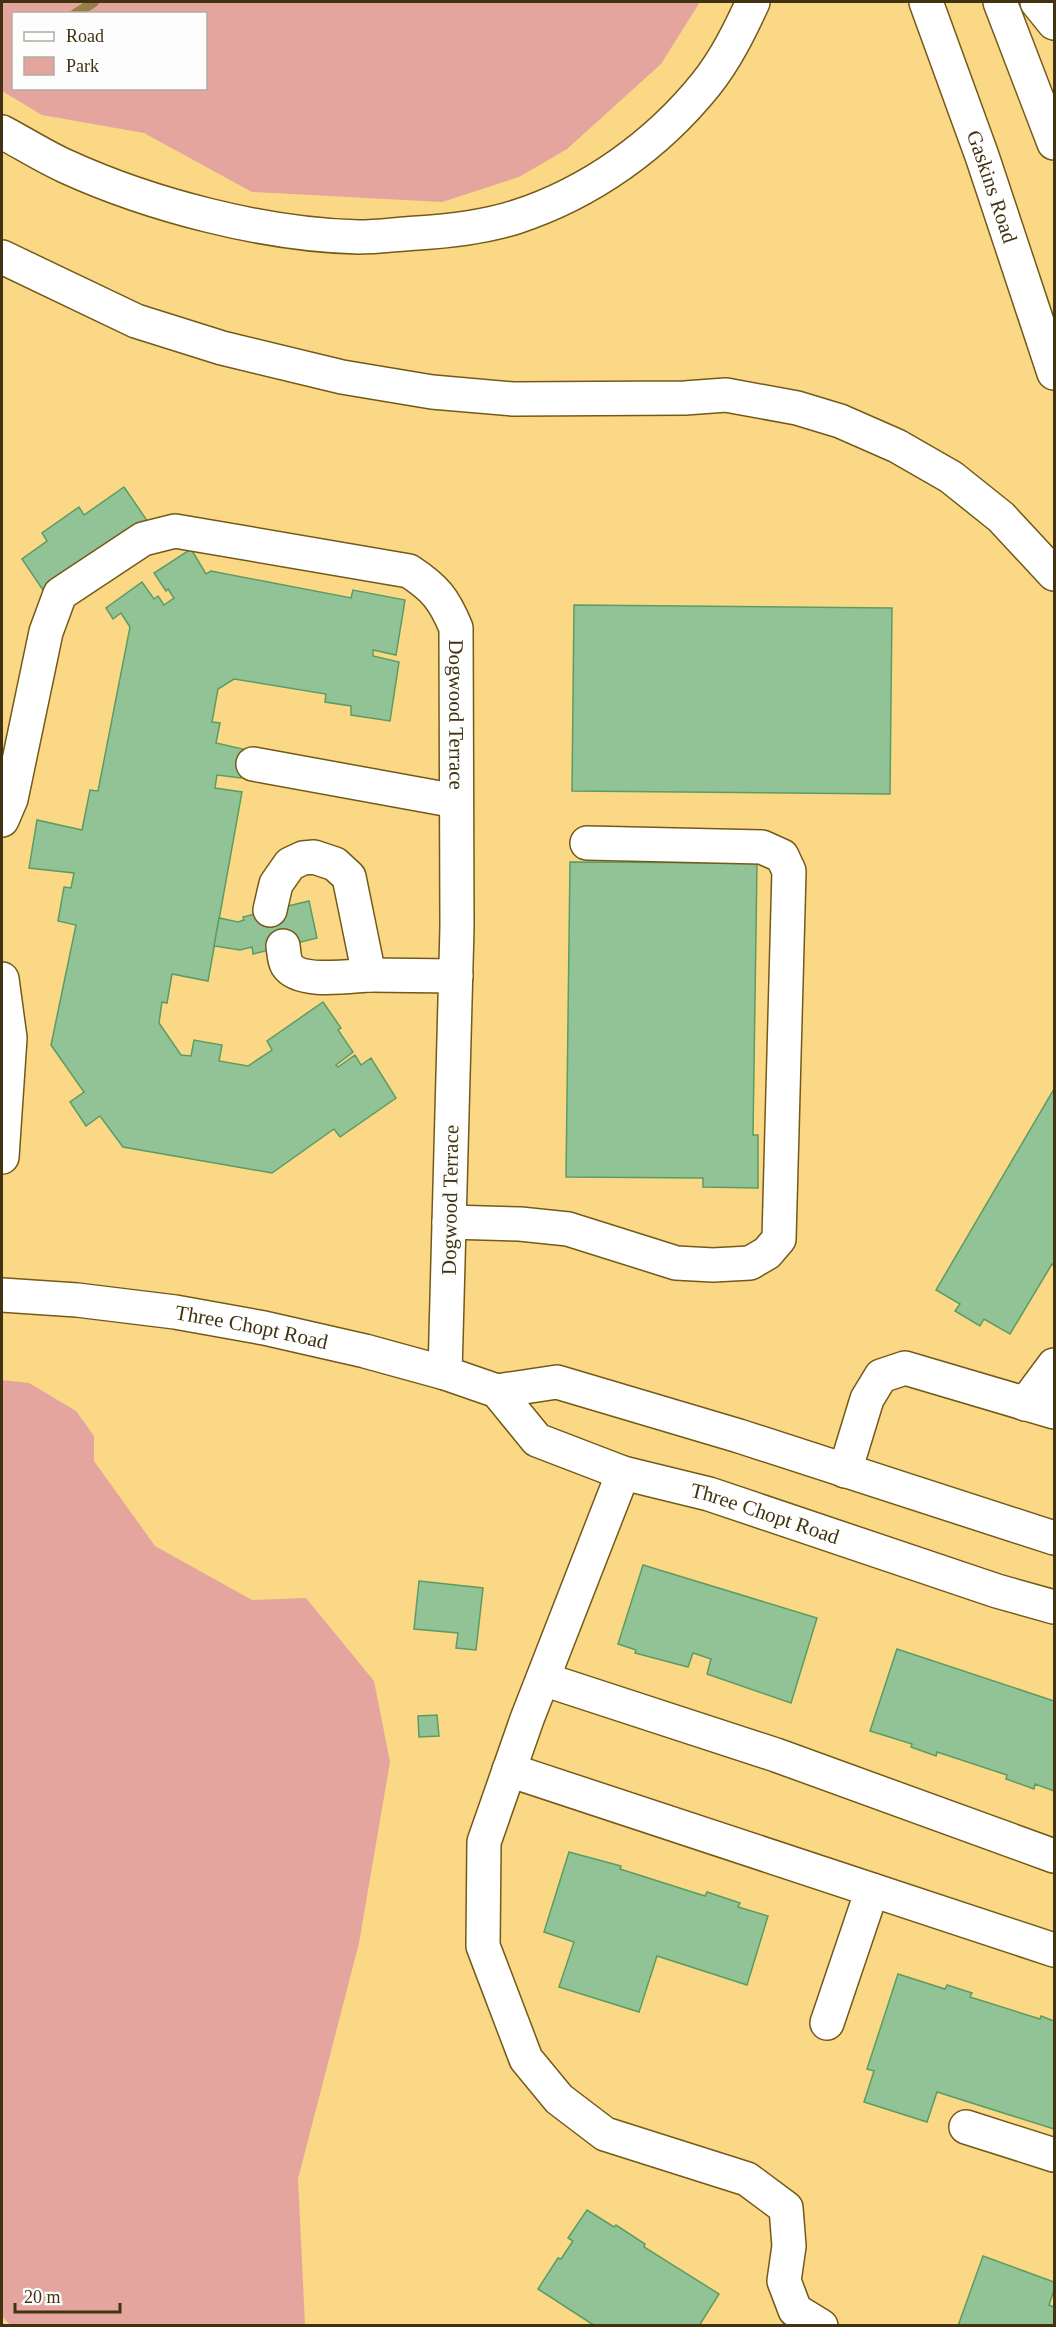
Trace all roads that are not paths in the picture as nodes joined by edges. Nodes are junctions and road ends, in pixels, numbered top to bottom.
1 (753, 2) edge
2 (926, 2) edge
3 (1000, 2) edge
4 (1037, 2) edge
5 (1054, 23) edge
6 (2, 132) edge
7 (1054, 143) edge
8 (2, 257) edge
9 (1054, 373) edge
10 (1054, 574) edge
11 (253, 764) dead end
12 (456, 801) junction
13 (2, 820) edge
14 (586, 843) dead end
15 (270, 910) dead end
16 (283, 946) dead end
17 (369, 975) junction
18 (456, 976) junction
19 (2, 979) edge
20 (2, 1157) edge
21 (449, 1222) junction
22 (2, 1295) edge
23 (1054, 1365) edge
24 (445, 1373) junction
25 (497, 1391) junction
26 (1040, 1408) edge
27 (845, 1471) junction
28 (623, 1473) junction
29 (1054, 1538) edge
30 (1054, 1607) edge
31 (543, 1679) junction
32 (509, 1770) junction
33 (1054, 1856) edge
34 (872, 1890) junction
35 (1054, 1950) edge
36 (827, 2023) dead end
37 (966, 2127) dead end
38 (1054, 2155) edge
39 (821, 2325) edge

1 - 6 main road
2 - 9 main road, Gaskins Road
3 - 7 main road
4 - 5 main road
8 - 10 main road
11 - 12 main road
12 - 13 main road, Dogwood Terrace
12 - 18 main road, Dogwood Terrace
14 - 21 main road
15 - 17 main road
16 - 17 main road
17 - 18 main road
18 - 21 main road, Dogwood Terrace
19 - 20 main road
21 - 24 main road, Dogwood Terrace
22 - 24 main road, Three Chopt Road
23 - 26 main road
24 - 25 main road, Three Chopt Road
25 - 27 main road, Three Chopt Road
25 - 28 main road, Three Chopt Road
26 - 27 main road
27 - 29 main road, Three Chopt Road
28 - 30 main road, Three Chopt Road
28 - 31 main road
31 - 32 main road
31 - 33 main road
32 - 34 main road
32 - 39 main road
34 - 35 main road
34 - 36 main road
37 - 38 main road

